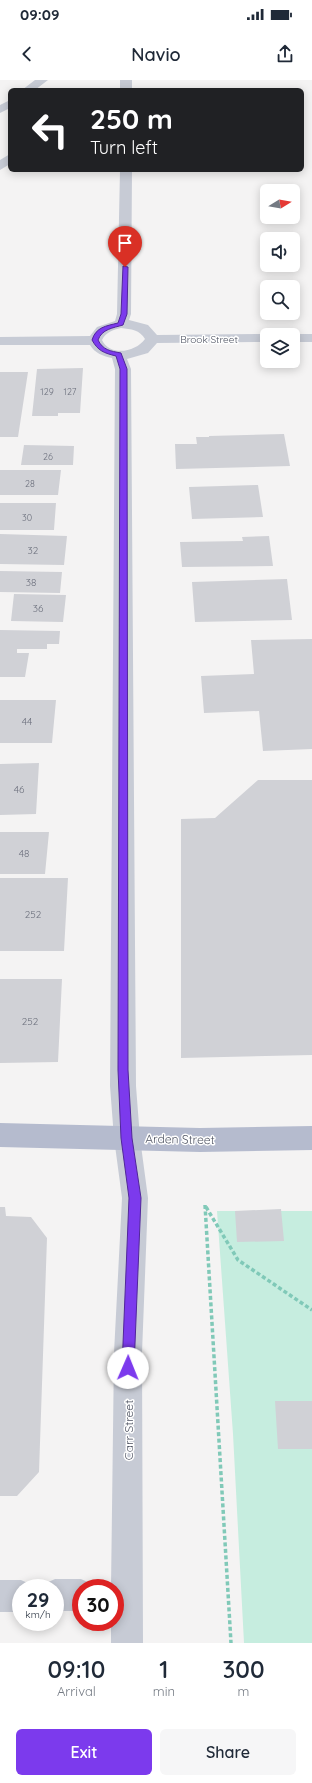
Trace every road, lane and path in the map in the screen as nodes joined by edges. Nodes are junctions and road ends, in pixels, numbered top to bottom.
1 (42, 80) edge
2 (31, 88) edge
3 (8, 160) edge
4 (0, 166) edge
5 (126, 172) edge
6 (121, 324) junction
7 (260, 338) edge
8 (300, 338) edge
9 (312, 338) edge
10 (152, 339) junction
11 (95, 340) junction
12 (0, 341) edge
13 (118, 355) junction
14 (0, 1135) edge
15 (127, 1138) junction
16 (312, 1138) edge
17 (312, 1310) edge
18 (121, 1579) edge
19 (0, 1596) edge
20 (12, 1596) edge
21 (124, 1624) edge
22 (126, 1643) edge
23 (231, 1643) edge

1 - 2 street
3 - 4 street
5 - 6 street
6 - 10 street
6 - 11 street
7 - 10 street, Brook Street
8 - 9 street
10 - 13 street
11 - 12 street
11 - 13 street
13 - 15 street, Carr Street
14 - 15 main road, Arden Street
15 - 16 main road, Arden Street
15 - 18 street, Carr Street
17 - 23 path
19 - 20 street
21 - 22 street, Carr Street

